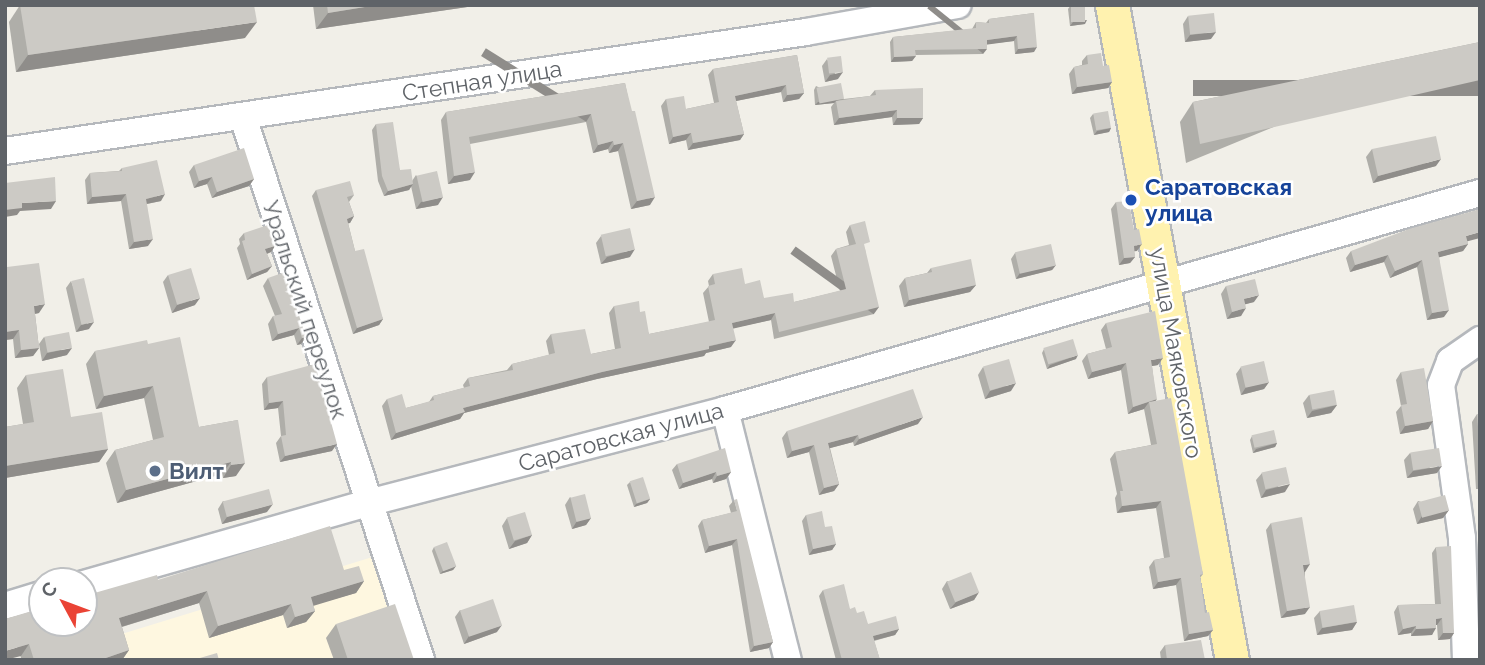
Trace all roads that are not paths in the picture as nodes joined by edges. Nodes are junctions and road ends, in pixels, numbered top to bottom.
1 (958, 5) edge
2 (1112, 5) edge
3 (243, 117) junction
4 (5, 151) edge
5 (1480, 192) edge
6 (1163, 283) junction
7 (1480, 340) edge
8 (725, 410) junction
9 (368, 503) junction
10 (98, 580) edge
11 (28, 599) edge
12 (5, 606) edge
13 (421, 660) edge
14 (788, 660) edge
15 (1232, 660) edge
16 (1466, 660) edge

1 - 3 street, Степная улица
2 - 6 main road, улица Маяковского
3 - 4 street, Степная улица
3 - 9 street, Уральский переулок
5 - 6 street, Саратовская улица
6 - 8 street, Саратовская улица
6 - 15 main road, улица Маяковского
7 - 16 street
8 - 9 street, Саратовская улица
8 - 14 street
9 - 10 street, Саратовская улица
9 - 13 street, Уральский переулок
11 - 12 street

